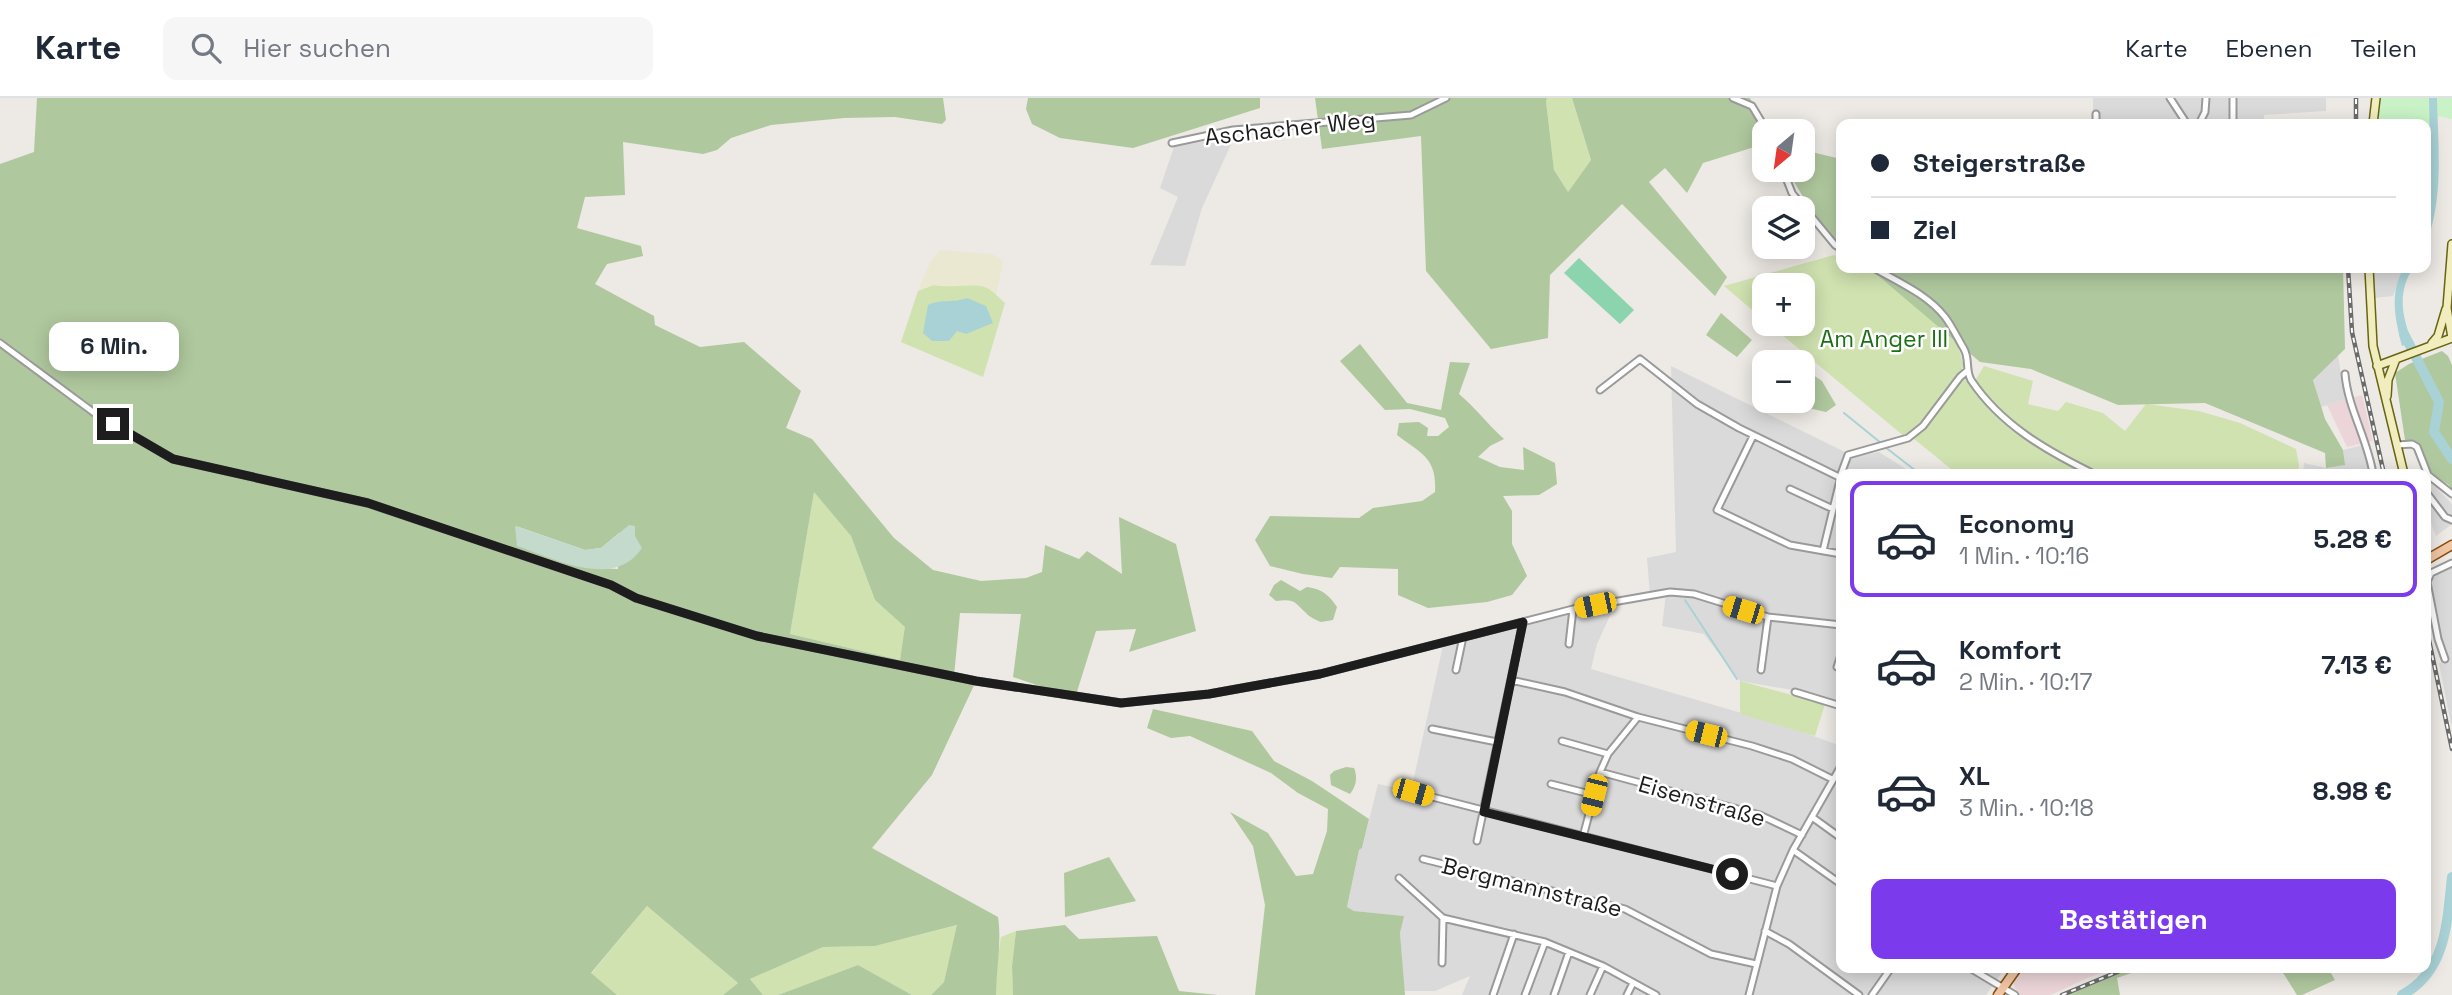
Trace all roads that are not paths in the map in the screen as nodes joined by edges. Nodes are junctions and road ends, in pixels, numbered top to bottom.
1 (1446, 98) edge
2 (2170, 98) edge
3 (2206, 98) edge
4 (2233, 98) edge
5 (2376, 98) edge
6 (1737, 99) edge
7 (2096, 114) dead end
8 (1760, 119) edge
9 (2096, 119) edge
10 (2184, 119) edge
11 (2202, 119) edge
12 (2234, 119) edge
13 (2374, 119) edge
14 (1172, 143) dead end
15 (1788, 182) edge
16 (2452, 244) edge
17 (1836, 246) edge
18 (1883, 273) edge
19 (2370, 273) edge
20 (2447, 308) junction
21 (2440, 338) junction
22 (2452, 338) edge
23 (0, 343) edge
24 (2396, 359) junction
25 (2377, 366) junction
26 (1967, 371) junction
27 (2345, 374) dead end
28 (1600, 390) dead end
29 (2386, 404) junction
30 (1753, 436) junction
31 (2397, 445) junction
32 (1843, 469) edge
33 (2084, 469) edge
34 (2372, 469) edge
35 (2403, 469) edge
36 (2424, 469) edge
37 (1836, 474) edge
38 (2431, 480) edge
39 (1790, 489) dead end
40 (2452, 494) edge
41 (1836, 497) edge
42 (2431, 499) edge
43 (1833, 509) junction
44 (2452, 520) edge
45 (2448, 547) edge
46 (1823, 551) junction
47 (1836, 553) edge
48 (2431, 556) edge
49 (2452, 563) edge
50 (2431, 573) edge
51 (2431, 603) edge
52 (1573, 610) junction
53 (1768, 617) junction
54 (1523, 622) junction
55 (1836, 624) edge
56 (1464, 637) junction
57 (1569, 644) dead end
58 (2445, 659) dead end
59 (1456, 670) dead end
60 (1761, 670) dead end
61 (1511, 680) junction
62 (1795, 692) dead end
63 (1836, 704) edge
64 (1638, 716) junction
65 (1432, 729) dead end
66 (1562, 741) dead end
67 (1497, 742) junction
68 (1608, 754) junction
69 (1600, 772) junction
70 (1836, 773) edge
71 (1832, 779) junction
72 (1551, 784) dead end
73 (1413, 792) dead end
74 (1594, 795) junction
75 (1484, 812) junction
76 (1812, 817) junction
77 (1836, 834) edge
78 (1802, 835) junction
79 (1583, 837) junction
80 (1477, 841) dead end
81 (1793, 850) junction
82 (1423, 859) dead end
83 (1399, 878) dead end
84 (1836, 880) edge
85 (1777, 886) junction
86 (1443, 918) junction
87 (1765, 930) junction
88 (1514, 934) junction
89 (1545, 942) junction
90 (1569, 952) junction
91 (1442, 963) dead end
92 (1756, 964) junction
93 (1603, 966) junction
94 (1887, 973) edge
95 (1976, 973) edge
96 (2014, 973) edge
97 (1633, 983) junction
98 (2001, 992) edge
99 (1493, 995) edge
100 (1525, 995) edge
101 (1555, 995) edge
102 (1590, 995) edge
103 (1627, 995) edge
104 (1656, 995) edge
105 (1749, 995) edge
106 (1859, 995) edge
107 (1872, 995) edge
108 (2014, 995) edge

1 - 14 street, Aschacher Weg
2 - 10 street
3 - 11 street
4 - 12 street
5 - 13 main road
6 - 8 street
7 - 9 street
15 - 17 street
16 - 20 main road
18 - 26 street
19 - 25 main road
20 - 21 main road
20 - 22 main road
21 - 22 main road
21 - 24 main road
23 - 56 street
24 - 25 main road
24 - 29 main road
25 - 29 main road
26 - 32 street
26 - 33 street
27 - 34 street
28 - 30 street
29 - 31 main road
30 - 37 street
30 - 46 street
31 - 35 main road
31 - 36 street
38 - 40 street
39 - 43 street
41 - 43 street
42 - 44 street
43 - 46 street
45 - 48 main road
46 - 47 street
49 - 50 street
51 - 58 street
52 - 53 street
52 - 54 street
52 - 57 street
53 - 55 street
53 - 60 street
54 - 56 street
54 - 61 street
56 - 59 street
61 - 64 street
61 - 67 street
62 - 63 street
64 - 68 street
64 - 71 street
65 - 67 street
66 - 68 street
67 - 75 street
68 - 69 street
69 - 74 street
69 - 78 street, Eisenstraße
70 - 71 street
71 - 76 street
72 - 74 street
73 - 75 street
74 - 79 street
75 - 79 street
75 - 80 street
76 - 77 street
76 - 78 street
78 - 81 street
79 - 85 street
81 - 84 street
81 - 85 street
82 - 92 street, Bergmannstraße
83 - 86 street
85 - 87 street
86 - 88 street
86 - 91 street
87 - 92 street
87 - 106 street
88 - 89 street
88 - 99 street
89 - 90 street
89 - 100 street
90 - 93 street
90 - 101 street
92 - 105 street
93 - 97 street
93 - 102 street
94 - 107 street
95 - 98 street
96 - 98 main road
97 - 103 street
97 - 104 street
98 - 108 street

